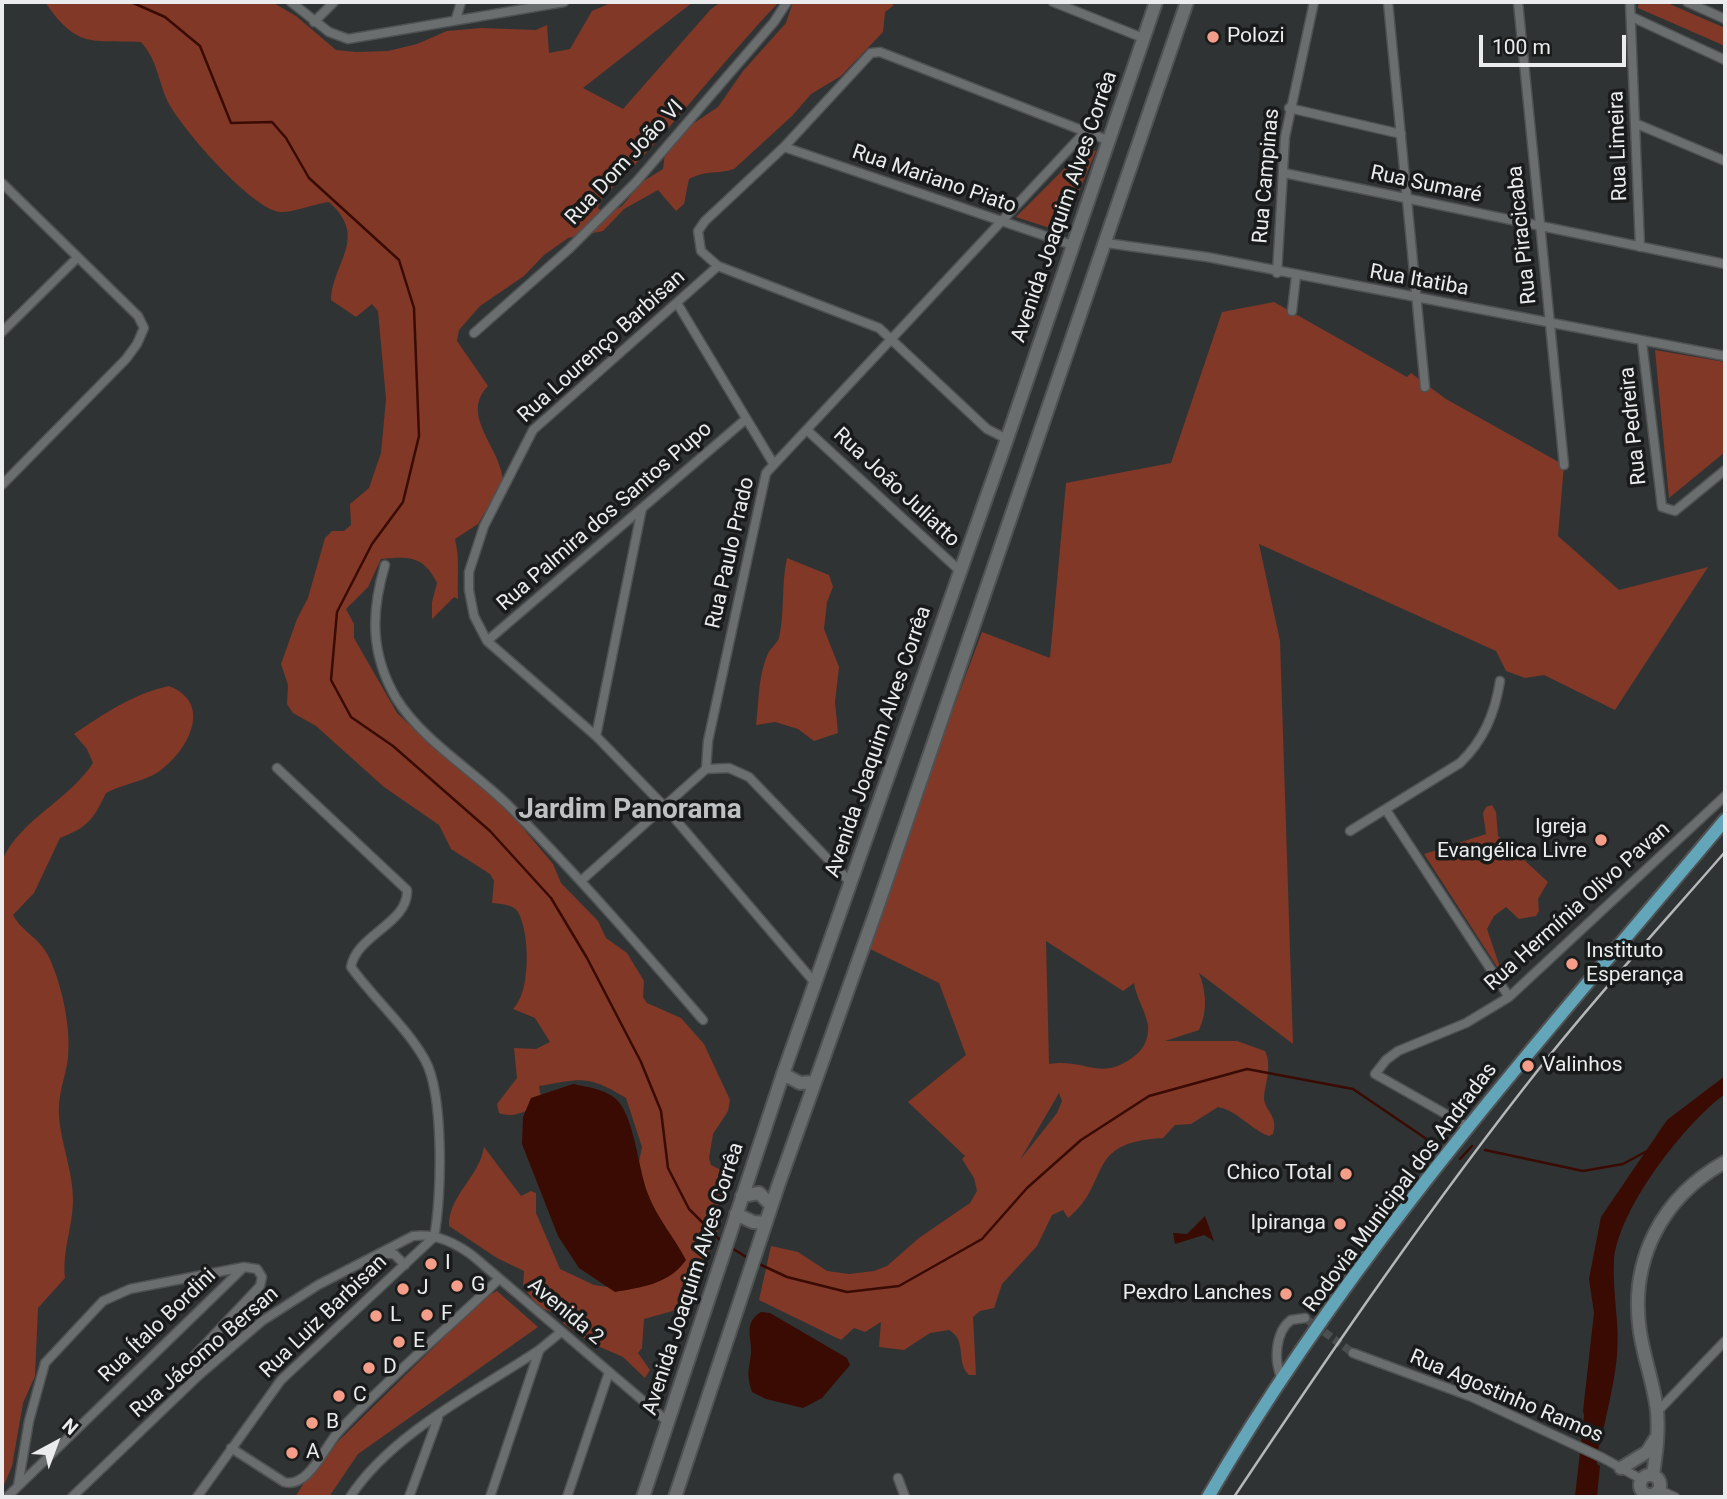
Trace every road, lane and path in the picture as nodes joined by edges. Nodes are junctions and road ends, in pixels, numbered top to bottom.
1 (291, 2) edge
2 (334, 2) edge
3 (461, 2) edge
4 (562, 2) edge
5 (787, 2) edge
6 (1053, 2) edge
7 (1156, 2) edge
8 (1187, 2) edge
9 (1314, 2) edge
10 (1388, 2) edge
11 (1518, 2) edge
12 (1630, 2) edge
13 (1687, 2) edge
14 (1632, 17) junction
15 (456, 19) junction
16 (1725, 19) edge
17 (314, 22) junction
18 (1143, 38) junction
19 (1725, 60) edge
20 (1289, 108) junction
21 (1637, 124) junction
22 (1084, 133) junction
23 (1401, 134) junction
24 (1107, 140) junction
25 (784, 147) junction
26 (1725, 161) edge
27 (1283, 173) junction
28 (2, 183) edge
29 (1408, 199) junction
30 (1003, 223) junction
31 (1540, 226) junction
32 (1105, 243) junction
33 (1072, 245) junction
34 (1640, 247) junction
35 (76, 259) junction
36 (1725, 264) edge
37 (718, 266) junction
38 (1277, 273) junction
39 (1296, 276) junction
40 (1418, 299) junction
41 (677, 303) junction
42 (1292, 311) dead end
43 (1549, 322) junction
44 (2, 332) edge
45 (474, 333) dead end
46 (892, 340) junction
47 (1642, 342) junction
48 (1725, 356) edge
49 (1425, 387) dead end
50 (746, 419) junction
51 (808, 431) junction
52 (1007, 439) junction
53 (773, 464) junction
54 (1564, 465) dead end
55 (1725, 470) edge
56 (2, 485) edge
57 (642, 508) junction
58 (386, 565) dead end
59 (960, 571) junction
60 (487, 641) junction
61 (1500, 681) dead end
62 (596, 736) junction
63 (277, 768) dead end
64 (706, 769) junction
65 (1725, 796) edge
66 (664, 806) junction
67 (1386, 810) junction
68 (1725, 820) edge
69 (1350, 831) dead end
70 (582, 880) junction
71 (850, 882) junction
72 (816, 983) junction
73 (1509, 997) junction
74 (703, 1020) dead end
75 (783, 1074) junction
76 (814, 1082) junction
77 (1466, 1126) junction
78 (1725, 1162) edge
79 (742, 1196) junction
80 (771, 1205) junction
81 (736, 1214) junction
82 (766, 1223) junction
83 (434, 1237) junction
84 (375, 1255) junction
85 (405, 1265) junction
86 (244, 1268) junction
87 (499, 1279) junction
88 (1305, 1318) dead end
89 (561, 1332) junction
90 (1725, 1341) edge
91 (539, 1350) junction
92 (1353, 1353) tunnel mouth
93 (609, 1372) junction
94 (198, 1376) junction
95 (1281, 1377) junction
96 (1657, 1412) junction
97 (438, 1417) junction
98 (668, 1422) junction
99 (1658, 1435) junction
100 (231, 1448) junction
101 (1621, 1468) junction
102 (1647, 1477) junction
103 (898, 1478) dead end
104 (18, 1486) junction
105 (1653, 1494) edge
106 (7, 1497) edge
107 (72, 1497) edge
108 (197, 1497) edge
109 (350, 1497) edge
110 (410, 1497) edge
111 (490, 1497) edge
112 (567, 1497) edge
113 (643, 1497) edge
114 (675, 1497) edge
115 (905, 1497) edge
116 (1208, 1497) edge
117 (1675, 1497) edge

1 - 17 street
2 - 17 street
3 - 15 street
4 - 15 street
5 - 45 street, Rua Dom João VI
6 - 18 street
7 - 18 main road, Avenida Joaquim Alves Corrêa
8 - 32 main road
9 - 20 street, Rua Campinas
10 - 23 street
11 - 31 street, Rua Piracicaba
12 - 14 street, Rua Limeira
13 - 16 street
14 - 19 street
14 - 21 street, Rua Limeira
15 - 17 street
18 - 24 main road, Avenida Joaquim Alves Corrêa
20 - 23 street
20 - 27 street, Rua Campinas
21 - 26 street
21 - 34 street, Rua Limeira
22 - 24 street
22 - 25 street, Rua Lourenço Barbisan
22 - 30 street, Rua Paulo Prado
23 - 29 street
24 - 33 main road, Avenida Joaquim Alves Corrêa
25 - 30 street, Rua Mariano Piato
25 - 37 street, Rua Lourenço Barbisan
27 - 29 street, Rua Sumaré
27 - 38 street, Rua Campinas
28 - 35 street
29 - 31 street, Rua Sumaré
29 - 40 street
30 - 33 street, Rua Mariano Piato
30 - 46 street, Rua Paulo Prado
31 - 34 street, Rua Sumaré
31 - 43 street, Rua Piracicaba
32 - 38 street, Rua Itatiba
32 - 76 main road
33 - 52 main road, Avenida Joaquim Alves Corrêa
34 - 36 street, Rua Sumaré
35 - 44 street
35 - 56 street
37 - 41 street, Rua Lourenço Barbisan
37 - 46 street
38 - 39 street, Rua Itatiba
39 - 40 street, Rua Itatiba
39 - 42 street
40 - 43 street, Rua Itatiba
40 - 49 street
41 - 50 street
41 - 60 street, Rua Lourenço Barbisan
43 - 47 street, Rua Itatiba
43 - 54 street, Rua Piracicaba
46 - 51 street, Rua Paulo Prado
46 - 52 street
47 - 48 street, Rua Itatiba
47 - 55 street, Rua Pedreira
50 - 53 street
50 - 57 street, Rua Palmira dos Santos Pupo
51 - 53 street, Rua Paulo Prado
51 - 59 street, Rua João Juliatto
52 - 59 main road, Avenida Joaquim Alves Corrêa
53 - 64 street, Rua Paulo Prado
57 - 60 street, Rua Palmira dos Santos Pupo
57 - 62 street
58 - 70 street
59 - 71 main road, Avenida Joaquim Alves Corrêa
60 - 62 street, Rua Lourenço Barbisan
61 - 67 street
62 - 66 street, Rua Lourenço Barbisan
63 - 83 street
64 - 66 street
64 - 71 street
65 - 73 street, Rua Hermínia Olivo Pavan
66 - 70 street
66 - 72 street, Rua Lourenço Barbisan
67 - 69 street
67 - 73 street
68 - 77 main road, Rodovia Municipal dos Andradas
70 - 74 street
71 - 72 main road, Avenida Joaquim Alves Corrêa
72 - 75 main road, Avenida Joaquim Alves Corrêa
73 - 77 street, Rua Hermínia Olivo Pavan
75 - 76 main road
75 - 79 main road, Avenida Joaquim Alves Corrêa
76 - 80 main road
77 - 95 main road, Rodovia Municipal dos Andradas
78 - 96 main road
79 - 80 main road
79 - 81 main road, Avenida Joaquim Alves Corrêa
80 - 82 main road
81 - 82 main road
81 - 98 main road, Avenida Joaquim Alves Corrêa
82 - 114 main road
83 - 84 street, Rua Jácomo Bersan
83 - 85 street, Rua Luiz Barbisan
83 - 87 street, Avenida 2
84 - 85 street
84 - 94 street, Rua Jácomo Bersan
85 - 100 street, Rua Luiz Barbisan
86 - 94 street
86 - 104 street, Rua Ítalo Bordini
86 - 104 street
87 - 89 street, Avenida 2
87 - 100 street
88 - 95 street
89 - 91 street
89 - 93 street, Avenida 2
90 - 96 street
91 - 97 street
91 - 111 street
92 - 101 street, Rua Agostinho Ramos
93 - 98 street, Avenida 2
93 - 112 street
94 - 107 street, Rua Jácomo Bersan
95 - 116 main road, Rodovia Municipal dos Andradas
96 - 99 main road
97 - 109 street
97 - 110 street
98 - 113 main road, Avenida Joaquim Alves Corrêa
99 - 101 main road
99 - 102 main road
100 - 108 street, Rua Luiz Barbisan
101 - 102 street, Rua Agostinho Ramos
102 - 105 main road
103 - 115 street
104 - 106 street, Rua Ítalo Bordini
105 - 117 street

